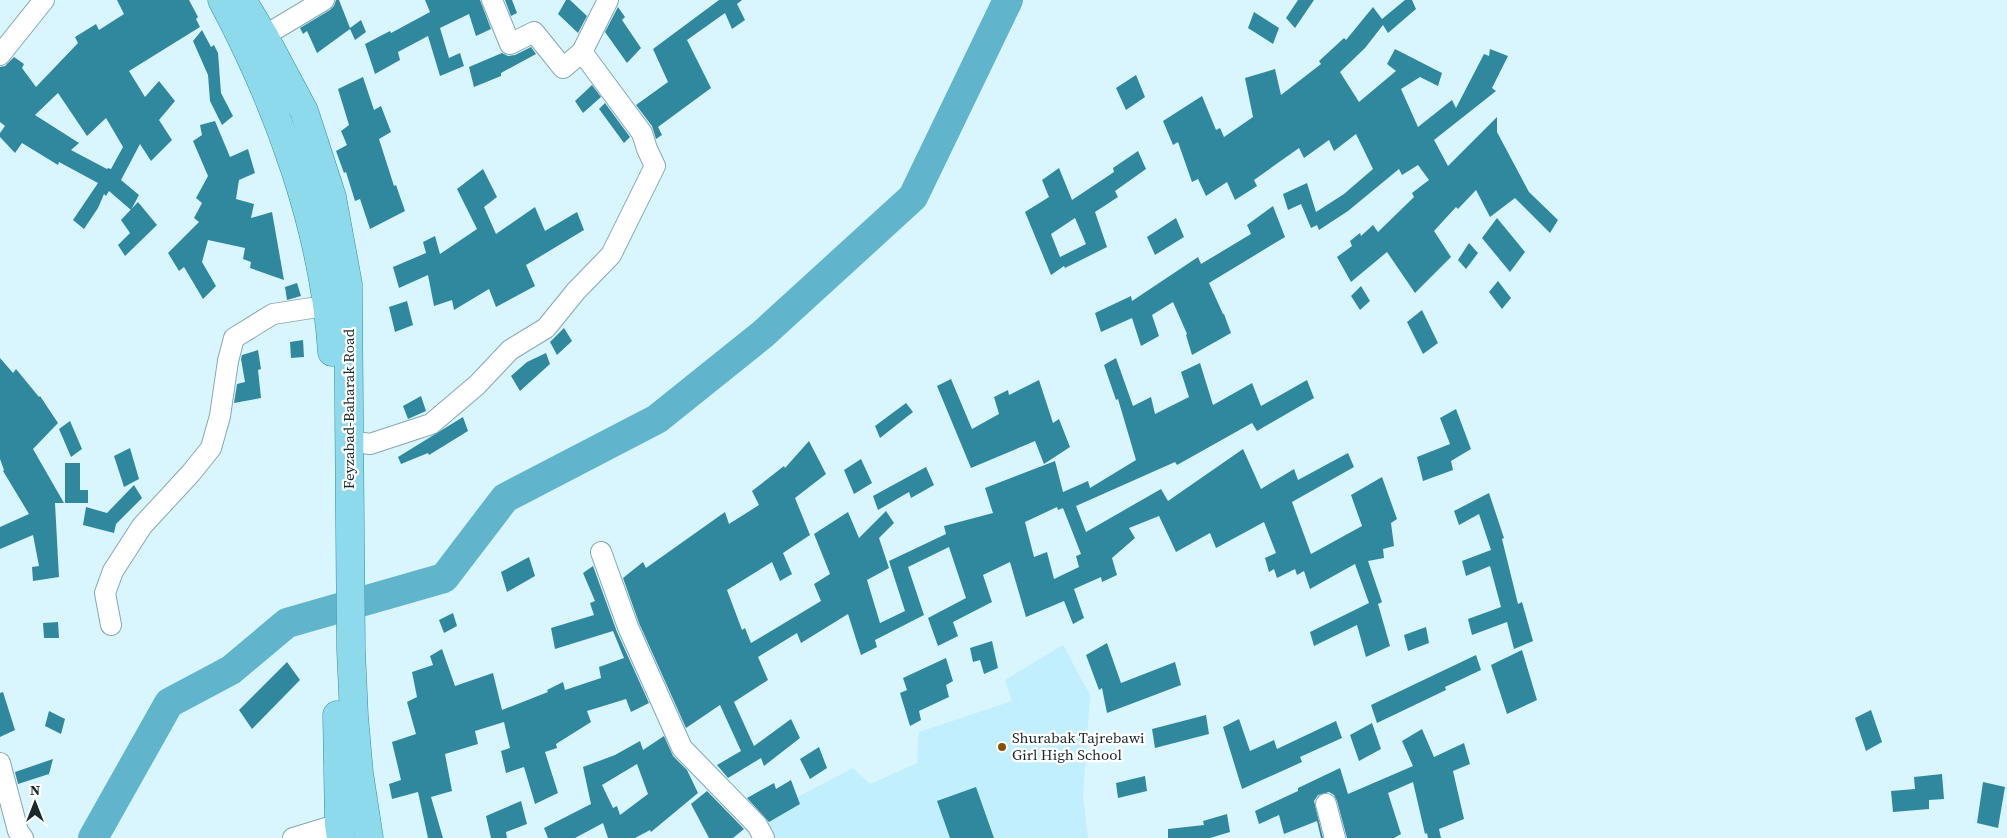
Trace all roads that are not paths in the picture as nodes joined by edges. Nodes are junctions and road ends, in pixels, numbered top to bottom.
1 (44, 0) edge
2 (222, 0) edge
3 (242, 0) edge
4 (324, 0) edge
5 (492, 0) edge
6 (608, 0) edge
7 (264, 36) junction
8 (582, 52) junction
9 (0, 55) edge
10 (348, 284) junction
11 (326, 300) junction
12 (350, 441) junction
13 (343, 500) junction
14 (601, 552) dead end
15 (111, 625) dead end
16 (344, 654) junction
17 (0, 763) edge
18 (1326, 804) dead end
19 (340, 831) edge
20 (23, 838) edge
21 (293, 838) edge
22 (369, 838) edge
23 (764, 838) edge
24 (1335, 838) edge

1 - 9 street
2 - 11 main road, Feyzabad-Baharak Road
3 - 7 main road, Feyzabad-Baharak Road
4 - 7 street
5 - 8 street
6 - 8 street
7 - 10 main road, Feyzabad-Baharak Road
8 - 12 street
10 - 11 street
10 - 12 main road, Feyzabad-Baharak Road
11 - 13 main road, Feyzabad-Baharak Road
11 - 15 street
12 - 13 main road, Feyzabad-Baharak Road
13 - 16 main road, Feyzabad-Baharak Road
14 - 23 street
16 - 19 main road, Feyzabad-Baharak Road
16 - 22 main road, Feyzabad-Baharak Road
17 - 20 street
18 - 24 street
19 - 21 street

